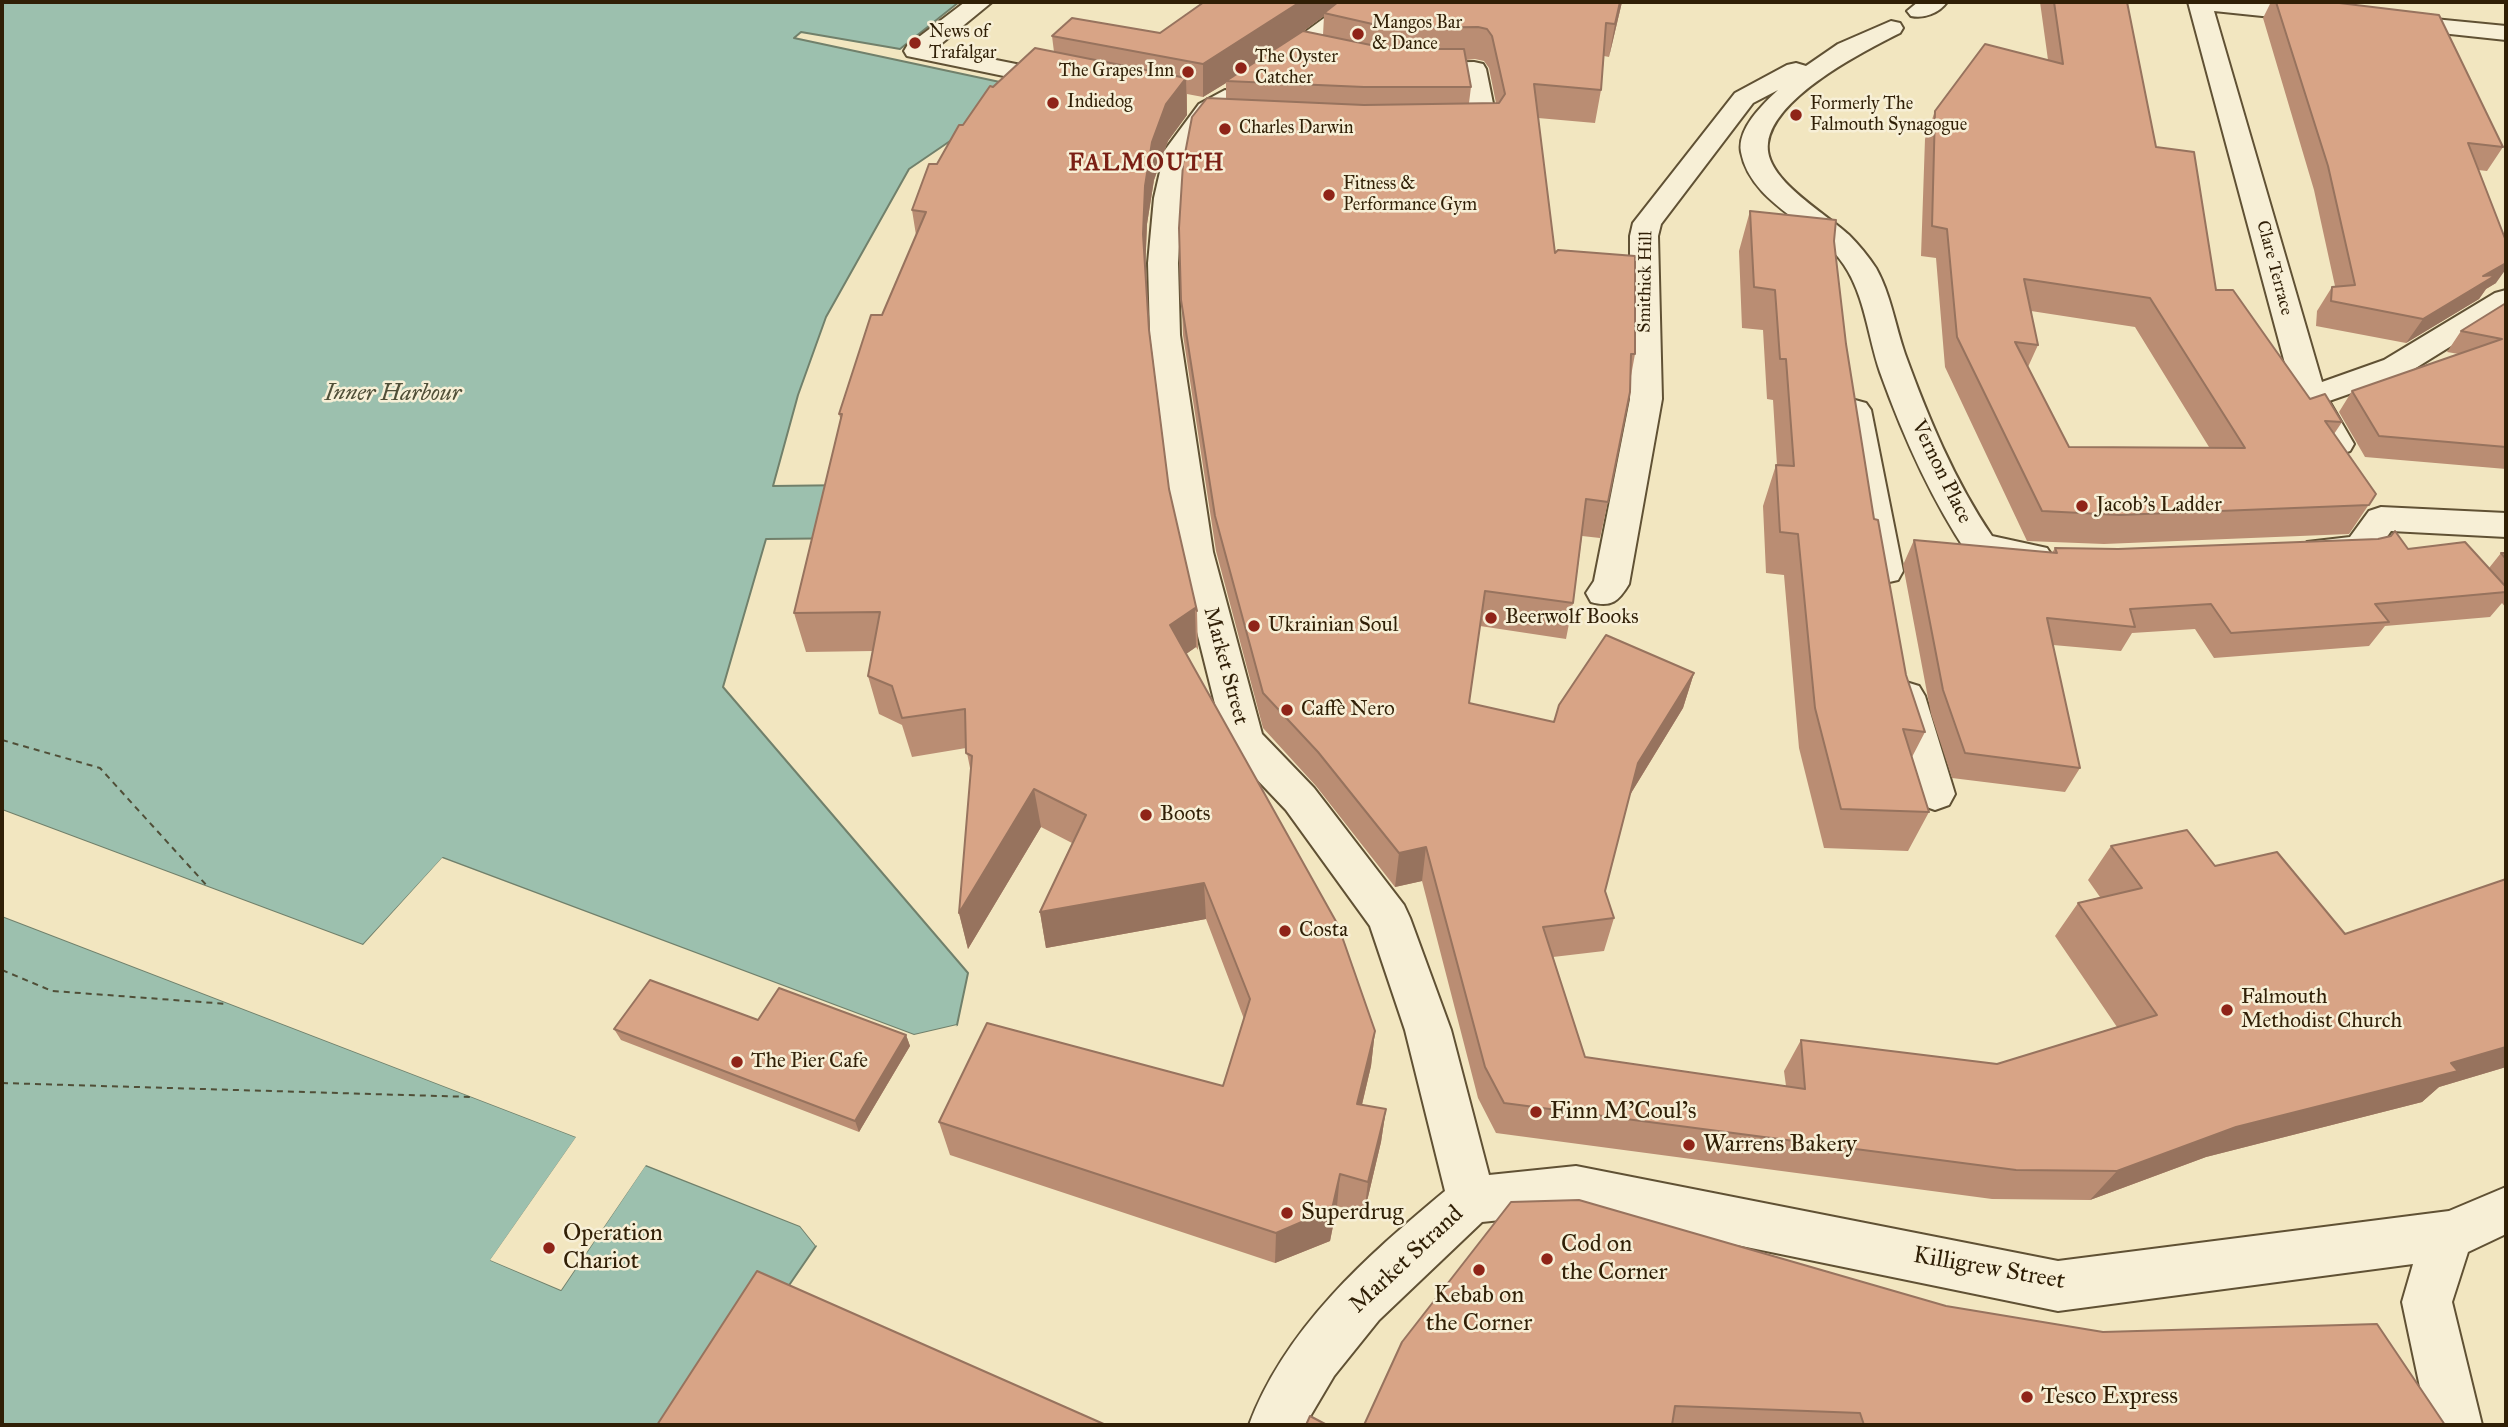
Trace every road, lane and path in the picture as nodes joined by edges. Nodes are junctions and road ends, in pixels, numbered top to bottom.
1 (979, 2) edge
2 (1361, 2) edge
3 (2201, 2) edge
4 (2338, 16) edge
5 (2365, 19) edge
6 (1891, 28) dead end
7 (2498, 40) edge
8 (1298, 50) junction
9 (1324, 55) edge
10 (1834, 58) junction
11 (1388, 70) edge
12 (1089, 85) edge
13 (1196, 111) junction
14 (1239, 123) edge
15 (1430, 128) edge
16 (1842, 244) junction
17 (2506, 299) edge
18 (1842, 306) edge
19 (1851, 384) edge
20 (2310, 397) junction
21 (2368, 495) junction
22 (2506, 525) edge
23 (2293, 552) edge
24 (2064, 558) edge
25 (1604, 593) dead end
26 (1891, 606) edge
27 (1900, 661) edge
28 (1935, 794) dead end
29 (1471, 1200) junction
30 (2506, 1210) edge
31 (2451, 1235) junction
32 (1276, 1425) edge
33 (2455, 1425) edge

1 - 12 street
2 - 8 street
3 - 4 street
3 - 20 street, Clare Terrace
5 - 7 street
6 - 10 street, Vernon Place
8 - 9 street
8 - 13 street
10 - 16 street, Vernon Place
10 - 25 street, Smithick Hill
11 - 15 street
13 - 14 street
13 - 29 street, Market Street
16 - 18 street
16 - 24 street, Vernon Place
17 - 20 street
19 - 26 street
20 - 21 street, Clare Terrace
21 - 22 street
21 - 23 street
27 - 28 street
29 - 31 street, Killigrew Street
29 - 32 street, Market Strand
30 - 31 street, Killigrew Street
31 - 33 street

